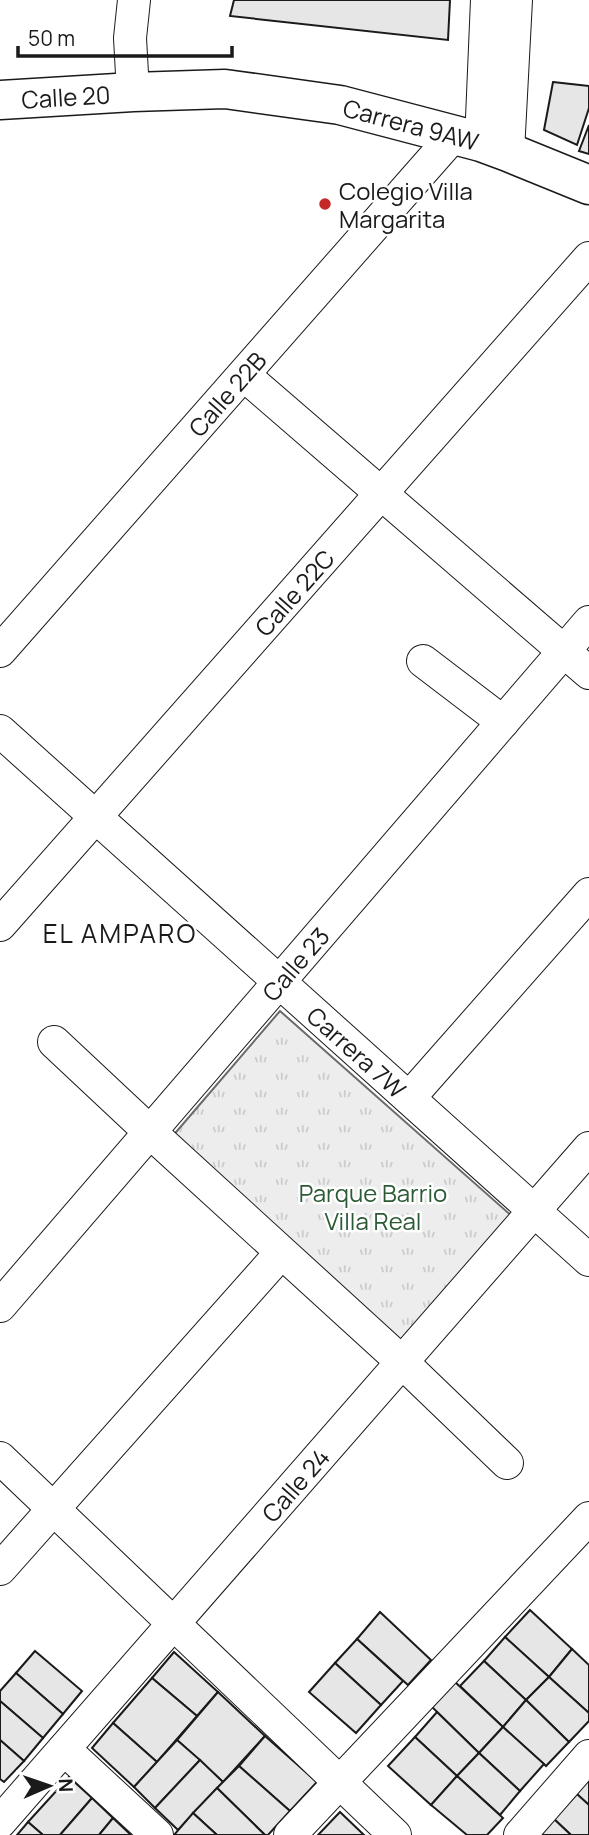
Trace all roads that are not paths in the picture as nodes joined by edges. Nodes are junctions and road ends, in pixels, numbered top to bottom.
1 (134, 0) edge
2 (487, 0) edge
3 (516, 0) edge
4 (225, 89) joint
5 (133, 92) junction
6 (0, 100) edge
7 (481, 143) junction
8 (589, 185) edge
9 (589, 258) edge
10 (244, 374) junction
11 (381, 494) junction
12 (589, 622) edge
13 (0, 651) edge
14 (563, 652) junction
15 (424, 661) dead end
16 (589, 673) edge
17 (503, 722) junction
18 (0, 732) edge
19 (95, 817) junction
20 (589, 894) edge
21 (0, 925) edge
22 (279, 982) junction
23 (54, 1042) dead end
24 (408, 1098) junction
25 (150, 1132) junction
26 (589, 1148) edge
27 (534, 1210) junction
28 (281, 1253) junction
29 (589, 1260) edge
30 (0, 1306) edge
31 (402, 1362) junction
32 (0, 1458) edge
33 (507, 1463) dead end
34 (53, 1509) junction
35 (589, 1518) edge
36 (0, 1569) edge
37 (174, 1623) junction
38 (64, 1749) junction
39 (589, 1756) edge
40 (340, 1782) junction
41 (0, 1822) edge
42 (157, 1835) edge
43 (290, 1835) edge
44 (395, 1835) edge
45 (520, 1835) edge

1 - 5 street, Calle 20
2 - 7 street
3 - 7 street
4 - 5 main road, Calle 20
4 - 7 main road, Carrera 9AW
5 - 6 main road, Calle 20
7 - 8 main road, Carrera 9AW
7 - 10 street, Calle 22B
9 - 11 street, Calle 22C
10 - 11 street
10 - 13 street, Calle 22B
11 - 14 street
11 - 19 street, Calle 22C
12 - 14 street, Calle 23
14 - 16 street
14 - 17 street, Calle 23
15 - 17 street
17 - 22 street, Calle 23
18 - 19 street, Carrera 7W
19 - 21 street, Calle 22C
19 - 22 street, Carrera 7W
20 - 24 street
22 - 24 street, Carrera 7W
22 - 25 street, Calle 23
23 - 25 street
24 - 27 street, Carrera 7W
25 - 28 street
25 - 30 street, Calle 23
26 - 27 street, Calle 24
27 - 29 street, Carrera 7W
27 - 31 street, Calle 24
28 - 31 street
28 - 34 street
31 - 33 street
31 - 37 street, Calle 24
32 - 34 street
34 - 36 street
34 - 37 street
35 - 40 street
37 - 38 street, Calle 24
37 - 40 street
38 - 41 street, Calle 24
38 - 42 street
39 - 45 street
40 - 43 street
40 - 44 street

